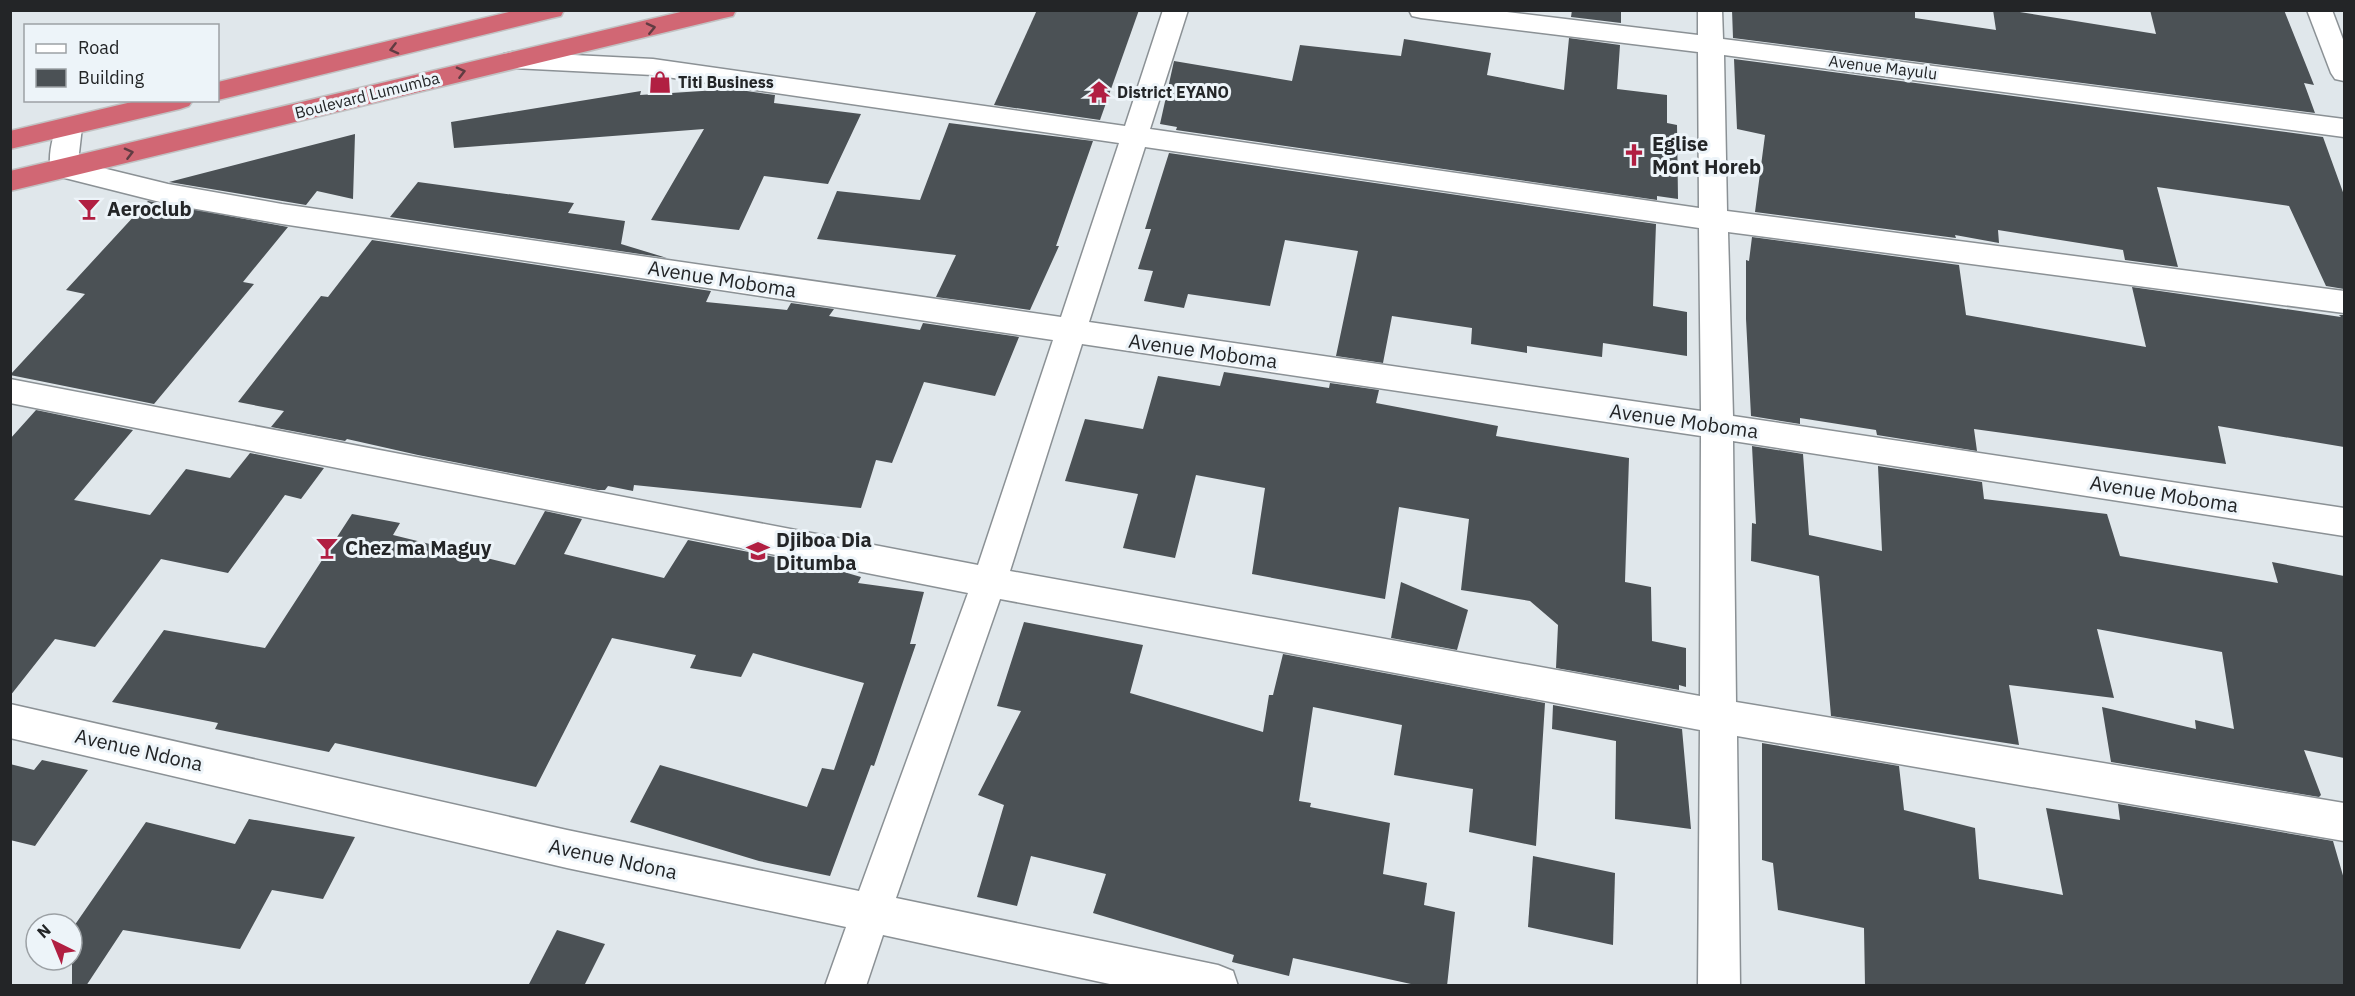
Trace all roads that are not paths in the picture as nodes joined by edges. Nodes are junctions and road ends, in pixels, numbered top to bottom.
1 (552, 10) edge
2 (724, 10) edge
3 (1176, 10) edge
4 (1421, 10) edge
5 (1710, 10) edge
6 (2319, 10) edge
7 (690, 15) edge
8 (1709, 45) junction
9 (513, 60) junction
10 (2344, 73) edge
11 (219, 91) edge
12 (172, 102) edge
13 (69, 127) junction
14 (2344, 128) edge
15 (1136, 137) junction
16 (10, 140) edge
17 (63, 168) junction
18 (10, 180) edge
19 (1715, 220) junction
20 (2344, 302) edge
21 (1070, 332) junction
22 (10, 391) edge
23 (1718, 426) junction
24 (2344, 522) edge
25 (989, 582) junction
26 (1718, 716) junction
27 (10, 721) edge
28 (2344, 822) edge
29 (869, 914) junction
30 (844, 986) edge
31 (1218, 986) edge
32 (1719, 986) edge

1 -> 11 highway, Boulevard Lumumba
2 - 7 highway, Boulevard Lumumba
3 - 15 street
4 - 8 street, Avenue Mayulu
5 - 8 street
6 - 10 street
9 -> 7 highway, Boulevard Lumumba
8 - 14 street, Avenue Mayulu
8 - 19 street
9 - 15 street
17 -> 9 highway, Boulevard Lumumba
12 - 13 highway
13 - 16 highway
13 - 17 street
15 - 19 street
15 - 21 street
17 - 18 highway, Boulevard Lumumba
17 - 21 street, Avenue Moboma
19 - 20 street
19 - 23 street
21 - 23 street, Avenue Moboma
21 - 25 street
22 - 25 street
23 - 24 street, Avenue Moboma
23 - 26 street
25 - 26 street
25 - 29 street
26 - 28 street
26 - 32 street
27 - 29 street, Avenue Ndona
29 - 30 street
29 - 31 street, Avenue Ndona

